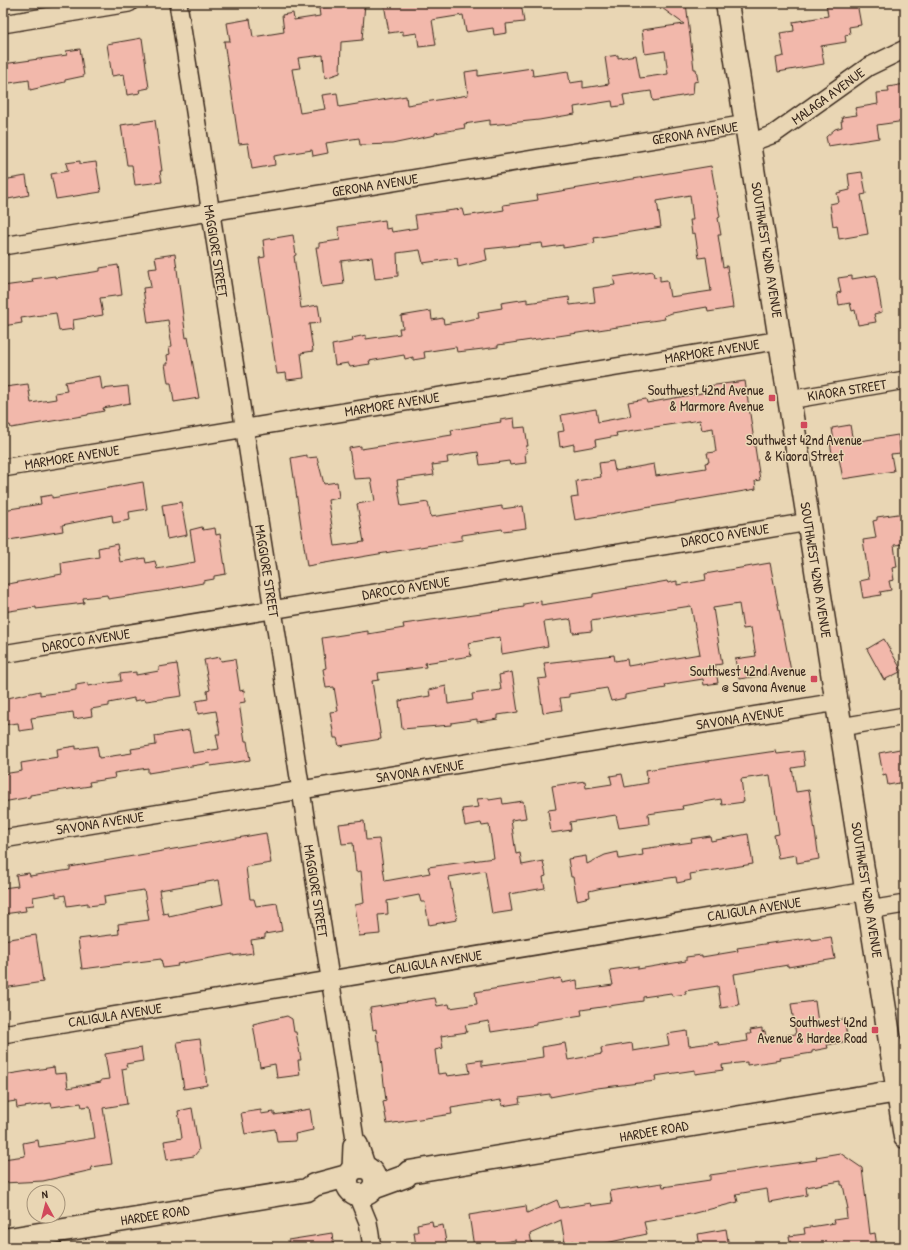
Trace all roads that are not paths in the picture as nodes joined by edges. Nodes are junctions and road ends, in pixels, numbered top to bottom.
1 (129, 3) edge
2 (178, 3) edge
3 (727, 3) edge
4 (3, 24) edge
5 (905, 49) edge
6 (748, 133) junction
7 (210, 212) junction
8 (3, 246) edge
9 (781, 340) junction
10 (905, 380) edge
11 (790, 400) junction
12 (244, 429) junction
13 (3, 468) edge
14 (809, 522) junction
15 (274, 610) junction
16 (3, 654) edge
17 (837, 702) junction
18 (905, 716) edge
19 (841, 727) junction
20 (300, 791) junction
21 (3, 839) edge
22 (868, 900) junction
23 (905, 904) edge
24 (330, 979) junction
25 (3, 1034) edge
26 (902, 1090) edge
27 (905, 1136) edge
28 (361, 1181) junction
29 (3, 1240) edge
30 (372, 1247) edge

1 - 4 street
2 - 7 street, MAGGIORE STREET
3 - 6 main road, SOUTHWEST 42ND AVENUE
5 - 6 street, MALAGA AVENUE
6 - 7 street, GERONA AVENUE
6 - 9 main road, SOUTHWEST 42ND AVENUE
7 - 8 street, GERONA AVENUE
7 - 12 street, MAGGIORE STREET
9 - 11 main road, SOUTHWEST 42ND AVENUE
9 - 12 street, MARMORE AVENUE
10 - 11 street, KIAORA STREET
11 - 14 main road, SOUTHWEST 42ND AVENUE
12 - 13 street, MARMORE AVENUE
12 - 15 street, MAGGIORE STREET
14 - 15 street, DAROCO AVENUE
14 - 17 main road, SOUTHWEST 42ND AVENUE
15 - 16 street, DAROCO AVENUE
15 - 20 street, MAGGIORE STREET
17 - 19 main road, SOUTHWEST 42ND AVENUE
17 - 20 street, SAVONA AVENUE
18 - 19 street
19 - 22 main road, SOUTHWEST 42ND AVENUE
20 - 21 street, SAVONA AVENUE
20 - 24 street, MAGGIORE STREET
22 - 23 street, CALIGULA AVENUE
22 - 24 street, CALIGULA AVENUE
22 - 26 main road, SOUTHWEST 42ND AVENUE
24 - 25 street, CALIGULA AVENUE
24 - 28 street, MAGGIORE STREET
26 - 27 main road, SOUTHWEST 42ND AVENUE
26 - 28 main road, HARDEE ROAD
28 - 29 main road, HARDEE ROAD
28 - 30 street, MAGGIORE STREET

